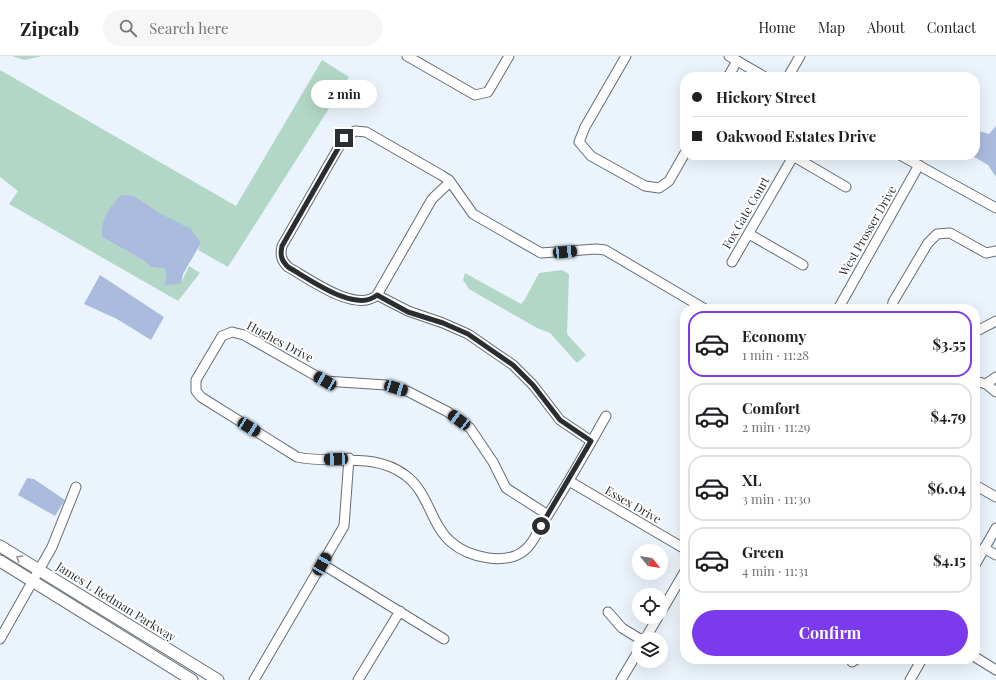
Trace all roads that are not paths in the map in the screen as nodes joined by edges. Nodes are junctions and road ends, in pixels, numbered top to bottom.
1 (407, 56) edge
2 (509, 56) edge
3 (626, 56) edge
4 (800, 56) edge
5 (733, 58) edge
6 (729, 72) edge
7 (757, 72) edge
8 (791, 72) edge
9 (681, 160) edge
10 (791, 160) edge
11 (800, 160) edge
12 (910, 160) edge
13 (919, 165) junction
14 (450, 182) junction
15 (846, 187) dead end
16 (996, 208) edge
17 (749, 234) junction
18 (996, 251) edge
19 (732, 262) dead end
20 (802, 265) dead end
21 (377, 295) junction
22 (697, 304) edge
23 (841, 304) edge
24 (893, 304) edge
25 (996, 321) edge
26 (980, 329) edge
27 (996, 377) edge
28 (980, 382) edge
29 (986, 384) junction
30 (996, 392) edge
31 (606, 416) dead end
32 (591, 441) junction
33 (349, 458) junction
34 (569, 481) junction
35 (76, 487) dead end
36 (980, 488) edge
37 (996, 497) edge
38 (548, 515) junction
39 (996, 528) edge
40 (0, 546) edge
41 (680, 546) edge
42 (984, 548) junction
43 (996, 555) edge
44 (980, 556) edge
45 (0, 561) edge
46 (322, 564) junction
47 (39, 570) junction
48 (680, 580) edge
49 (33, 581) junction
50 (668, 600) edge
51 (400, 610) junction
52 (608, 612) dead end
53 (122, 620) junction
54 (118, 634) junction
55 (632, 634) edge
56 (0, 639) edge
57 (444, 639) dead end
58 (151, 654) junction
59 (181, 658) junction
60 (980, 660) edge
61 (632, 662) edge
62 (919, 664) edge
63 (198, 668) junction
64 (996, 670) edge
65 (215, 679) edge
66 (192, 680) edge
67 (254, 680) edge
68 (358, 680) edge
69 (621, 680) edge
70 (910, 680) edge

1 - 2 street
3 - 9 street
4 - 8 street
5 - 6 street
5 - 7 street
10 - 17 street, Fox Gate Court
11 - 15 street
12 - 13 street
13 - 16 street
13 - 23 street, West Prosser Drive
14 - 21 street
14 - 21 street
14 - 22 street
17 - 19 street, Fox Gate Court
17 - 20 street
18 - 24 street
21 - 32 street
25 - 26 street
27 - 29 street
28 - 29 street
29 - 30 street
31 - 32 street
32 - 34 street
33 - 38 street
33 - 38 street, Hughes Drive
33 - 46 street
34 - 38 street
34 - 41 street, Essex Drive
35 - 47 street
36 - 37 street
39 - 42 street
47 -> 40 main road, James L Redman Parkway
42 - 43 street
42 - 44 street
45 - 49 main road
46 - 51 street
46 - 67 street
47 - 49 street
47 - 53 main road, James L Redman Parkway
48 - 50 street
49 - 53 main road
49 - 54 main road
49 - 56 street
51 - 57 street
51 - 68 street
52 - 55 street
53 - 59 main road, James L Redman Parkway
54 - 58 main road
54 - 59 main road
58 - 63 main road
58 - 66 main road
59 - 63 main road, James L Redman Parkway
60 - 64 street
61 - 69 street
62 - 70 street
63 - 65 main road, James L Redman Parkway

